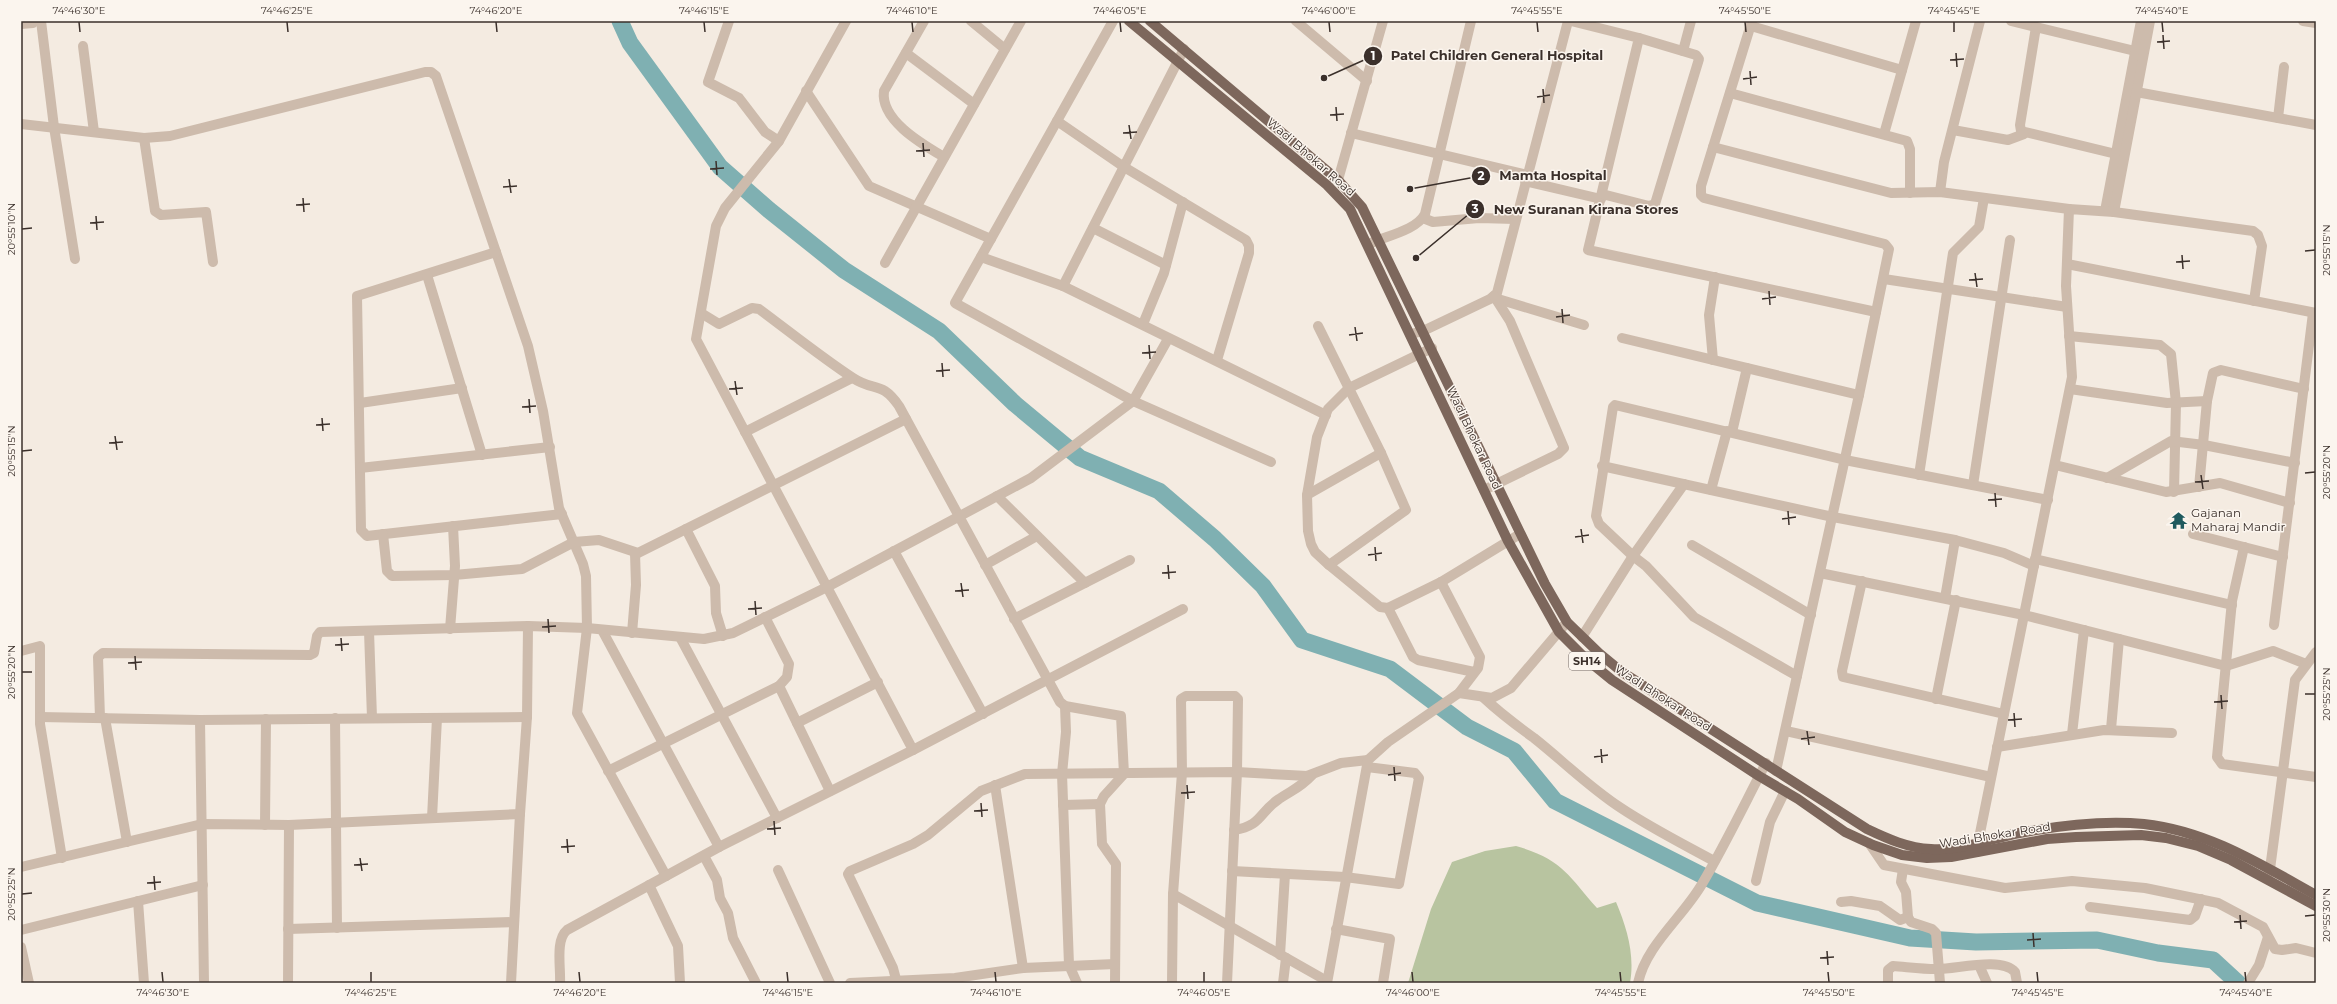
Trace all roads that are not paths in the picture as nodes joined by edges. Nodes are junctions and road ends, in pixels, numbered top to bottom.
1 (729, 21) edge
2 (846, 21) edge
3 (924, 21) edge
4 (971, 21) edge
5 (1022, 21) edge
6 (1112, 21) edge
7 (1129, 21) edge
8 (1150, 21) edge
9 (1296, 21) edge
10 (1383, 21) edge
11 (1471, 21) edge
12 (1569, 21) edge
13 (1691, 21) edge
14 (1916, 21) edge
15 (1980, 21) edge
16 (2011, 21) edge
17 (2141, 21) edge
18 (2150, 21) edge
19 (2303, 21) edge
20 (37, 22) edge
21 (2316, 23) edge
22 (21, 24) edge
23 (1752, 24) edge
24 (2036, 27) junction
25 (1639, 38) junction
26 (84, 46) dead end
27 (1006, 49) junction
28 (1184, 50) junction
29 (1683, 51) junction
30 (2135, 51) junction
31 (906, 53) junction
32 (1178, 62) junction
33 (2284, 67) dead end
34 (1902, 70) junction
35 (1367, 81) junction
36 (806, 91) junction
37 (2132, 91) junction
38 (1730, 93) junction
39 (974, 104) junction
40 (2278, 118) junction
41 (1056, 121) junction
42 (21, 124) edge
43 (2316, 125) edge
44 (54, 127) junction
45 (1953, 130) junction
46 (94, 132) junction
47 (1351, 133) junction
48 (1884, 134) junction
49 (2024, 134) junction
50 (144, 138) junction
51 (779, 141) junction
52 (1713, 147) junction
53 (1440, 154) junction
54 (2116, 154) junction
55 (944, 157) junction
56 (1124, 167) junction
57 (1526, 178) junction
58 (1338, 180) junction
59 (1940, 192) junction
60 (1910, 193) junction
61 (1601, 197) junction
62 (1984, 198) junction
63 (1183, 202) junction
64 (915, 208) junction
65 (2069, 209) junction
66 (2110, 212) junction
67 (1423, 218) junction
68 (1515, 219) junction
69 (1093, 228) junction
70 (991, 239) junction
71 (1379, 239) junction
72 (2010, 240) dead end
73 (1369, 244) junction
74 (496, 252) junction
75 (981, 257) junction
76 (75, 259) dead end
77 (213, 262) dead end
78 (886, 263) dead end
79 (2067, 264) junction
80 (1166, 266) junction
81 (427, 275) junction
82 (1715, 277) junction
83 (1884, 279) junction
84 (1063, 286) junction
85 (1948, 288) junction
86 (2002, 297) junction
87 (1496, 298) junction
88 (2254, 301) junction
89 (2068, 307) junction
90 (1876, 312) junction
91 (701, 313) junction
92 (2314, 313) edge
93 (1143, 324) junction
94 (1584, 325) dead end
95 (1318, 326) dead end
96 (1423, 330) junction
97 (1411, 334) junction
98 (2070, 336) junction
99 (1168, 338) junction
100 (1622, 338) dead end
101 (1432, 348) junction
102 (1420, 353) junction
103 (1217, 360) junction
104 (1713, 360) junction
105 (1747, 368) junction
106 (852, 378) junction
107 (462, 388) junction
108 (1349, 388) junction
109 (2070, 389) junction
110 (2304, 389) junction
111 (1859, 395) junction
112 (1133, 401) junction
113 (2207, 401) junction
114 (360, 403) junction
115 (2176, 403) junction
116 (1326, 415) junction
117 (906, 419) junction
118 (745, 432) junction
119 (1730, 432) junction
120 (2174, 441) junction
121 (2204, 445) junction
122 (550, 447) junction
123 (1381, 453) junction
124 (482, 455) junction
125 (1845, 460) junction
126 (1271, 462) dead end
127 (2295, 463) junction
128 (2054, 465) junction
129 (1602, 466) junction
130 (360, 468) junction
131 (1919, 475) junction
132 (2107, 478) junction
133 (1496, 484) junction
134 (1684, 484) junction
135 (774, 485) junction
136 (1973, 485) junction
137 (2200, 487) junction
138 (1484, 490) junction
139 (1711, 490) junction
140 (2174, 492) junction
141 (1307, 495) junction
142 (997, 496) junction
143 (2048, 500) junction
144 (2290, 503) junction
145 (562, 514) junction
146 (958, 517) junction
147 (1833, 517) junction
148 (453, 526) junction
149 (686, 529) junction
150 (383, 534) junction
151 (1520, 534) junction
152 (2193, 534) dead end
153 (1037, 536) junction
154 (1955, 540) junction
155 (574, 542) junction
156 (1508, 542) junction
157 (1692, 545) dead end
158 (2244, 547) junction
159 (894, 551) junction
160 (635, 553) junction
161 (1633, 556) junction
162 (2283, 556) junction
163 (1130, 560) dead end
164 (2035, 563) junction
165 (985, 565) junction
166 (1328, 565) junction
167 (1820, 573) junction
168 (454, 576) junction
169 (1862, 581) junction
170 (1441, 582) junction
171 (1085, 583) junction
172 (827, 587) junction
173 (1945, 598) junction
174 (1956, 600) junction
175 (2232, 605) junction
176 (1388, 608) junction
177 (1183, 609) dead end
178 (1811, 615) junction
179 (2024, 615) junction
180 (765, 617) junction
181 (1014, 619) junction
182 (1567, 622) junction
183 (2274, 625) dead end
184 (528, 626) junction
185 (587, 628) junction
186 (450, 629) junction
187 (602, 630) junction
188 (2084, 630) junction
189 (369, 631) junction
190 (1559, 632) junction
191 (632, 633) junction
192 (723, 636) junction
193 (1582, 637) junction
194 (681, 639) junction
195 (2119, 639) junction
196 (21, 652) edge
197 (2316, 652) edge
198 (2306, 664) junction
199 (2226, 666) junction
200 (1474, 672) junction
201 (1797, 676) junction
202 (1048, 681) junction
203 (878, 682) junction
204 (779, 686) junction
205 (1457, 694) junction
206 (1484, 698) junction
207 (1936, 699) junction
208 (1065, 706) junction
209 (721, 714) junction
210 (983, 714) junction
211 (2004, 714) junction
212 (40, 717) junction
213 (527, 717) junction
214 (102, 718) junction
215 (335, 718) junction
216 (372, 718) junction
217 (437, 718) junction
218 (266, 719) junction
219 (200, 720) junction
220 (797, 723) junction
221 (2111, 729) junction
222 (1786, 731) junction
223 (2172, 733) dead end
224 (2072, 734) junction
225 (663, 742) junction
226 (1998, 747) junction
227 (912, 750) junction
228 (1766, 763) junction
229 (1367, 764) junction
230 (1776, 770) junction
231 (608, 771) junction
232 (1237, 772) junction
233 (2282, 772) junction
234 (1062, 774) junction
235 (1124, 774) junction
236 (1182, 774) junction
237 (1312, 776) junction
238 (1759, 776) junction
239 (1991, 777) junction
240 (2316, 778) edge
241 (995, 785) junction
242 (1785, 790) junction
243 (830, 791) junction
244 (1100, 804) junction
245 (1063, 805) junction
246 (520, 814) junction
247 (432, 818) junction
248 (777, 818) junction
249 (334, 823) junction
250 (202, 824) junction
251 (265, 825) junction
252 (289, 825) junction
253 (1234, 830) junction
254 (127, 842) junction
255 (1868, 843) junction
256 (720, 847) junction
257 (1978, 848) junction
258 (704, 856) junction
259 (62, 858) junction
260 (1714, 861) junction
261 (21, 867) edge
262 (1903, 869) junction
263 (778, 870) dead end
264 (1232, 871) junction
265 (1285, 874) junction
266 (2268, 874) junction
267 (666, 876) junction
268 (1345, 878) junction
269 (1756, 881) dead end
270 (649, 885) junction
271 (203, 886) junction
272 (1174, 894) junction
273 (2316, 895) edge
274 (2201, 899) junction
275 (138, 901) junction
276 (1841, 902) dead end
277 (2316, 906) edge
278 (2090, 907) dead end
279 (1908, 917) junction
280 (514, 922) junction
281 (1229, 927) junction
282 (337, 928) junction
283 (288, 929) junction
284 (1336, 929) junction
285 (21, 930) edge
286 (2268, 937) junction
287 (21, 947) edge
288 (2316, 953) edge
289 (1283, 957) junction
290 (1115, 964) junction
291 (1069, 965) junction
292 (1979, 965) junction
293 (1022, 968) junction
294 (1938, 969) junction
295 (897, 982) edge
296 (1327, 982) edge
297 (29, 983) edge
298 (144, 983) edge
299 (204, 983) edge
300 (288, 983) edge
301 (511, 983) edge
302 (560, 983) edge
303 (680, 983) edge
304 (756, 983) edge
305 (830, 983) edge
306 (850, 983) edge
307 (1077, 983) edge
308 (1115, 983) edge
309 (1172, 983) edge
310 (1227, 983) edge
311 (1283, 983) edge
312 (1383, 983) edge
313 (1638, 983) edge
314 (1888, 983) edge
315 (1940, 983) edge
316 (1987, 983) edge
317 (2017, 983) edge
318 (2248, 983) edge

1 - 51 street
2 - 36 street
3 - 31 street
4 - 27 street
5 - 27 street
6 - 41 street
7 - 32 main road, Wadi Bhokar Road / SH14
8 - 28 main road, Wadi Bhokar Road / SH14
9 - 35 street
10 - 35 street
11 - 53 street
12 - 25 street
12 - 57 street
13 - 29 street
14 - 34 street
15 - 45 street
16 - 24 street
17 - 30 street
18 - 37 street
19 - 21 street
20 - 22 street
20 - 44 street
23 - 34 street
23 - 38 street
24 - 30 street
24 - 49 street
25 - 29 street
25 - 61 street
26 - 46 street
27 - 39 street
28 - 32 street
28 - 58 main road, Wadi Bhokar Road / SH14
29 - 61 street
30 - 37 street
31 - 39 street
31 - 55 street
32 - 56 street
32 - 73 main road, Wadi Bhokar Road / SH14
33 - 40 street
34 - 48 street
35 - 47 street
36 - 51 street
36 - 64 street
37 - 40 street
37 - 54 street
37 - 66 street
38 - 48 street
38 - 52 street
39 - 55 street
40 - 43 street
41 - 56 street
41 - 70 street
42 - 44 street
44 - 46 street
44 - 76 street
45 - 49 street
45 - 59 street
46 - 50 street
47 - 53 street
47 - 58 street
48 - 60 street
49 - 54 street
50 - 74 street
50 - 77 street
51 - 91 street
52 - 60 street
52 - 83 street
53 - 57 street
53 - 67 street
54 - 66 street
55 - 64 street
56 - 63 street
56 - 69 street
57 - 61 street
57 - 68 street
58 - 71 main road, Wadi Bhokar Road / SH14
59 - 60 street
59 - 62 street
61 - 82 street
62 - 65 street
62 - 85 street
63 - 80 street
63 - 103 street
64 - 70 street
64 - 78 street
65 - 66 street
65 - 79 street
66 - 88 street
67 - 68 street
67 - 71 street
68 - 87 street
69 - 80 street
69 - 84 street
70 - 75 street
71 - 73 street
71 - 96 main road, Wadi Bhokar Road / SH14
72 - 86 street
73 - 97 main road, Wadi Bhokar Road / SH14
74 - 81 street
74 - 122 street
75 - 84 street
75 - 112 street
79 - 88 street
79 - 89 street
80 - 93 street
81 - 107 street
81 - 114 street
82 - 90 street
82 - 104 street
83 - 85 street
83 - 90 street
84 - 93 street
85 - 86 street
85 - 131 street
86 - 89 street
86 - 136 street
87 - 94 street
87 - 96 street
87 - 133 street
88 - 92 street
89 - 98 street
90 - 111 street
91 - 106 street
91 - 118 street
92 - 110 street
93 - 99 street
95 - 108 street
96 - 97 street
96 - 101 main road, Wadi Bhokar Road / SH14
97 - 102 main road, Wadi Bhokar Road / SH14
98 - 109 street
98 - 115 street
99 - 103 street
99 - 112 street
100 - 104 street
101 - 102 street
101 - 133 main road, Wadi Bhokar Road / SH14
102 - 108 street
102 - 138 main road, Wadi Bhokar Road / SH14
103 - 116 street
104 - 105 street
105 - 111 street
105 - 119 street
106 - 117 street
106 - 118 street
107 - 114 street
107 - 124 street
108 - 116 street
108 - 123 street
109 - 115 street
109 - 128 street
110 - 113 street
110 - 127 street
111 - 125 street
112 - 126 street
112 - 142 street
113 - 115 street
113 - 121 street
114 - 130 street
115 - 120 street
116 - 141 street
117 - 135 street
117 - 146 street
118 - 135 street
119 - 125 street
119 - 129 street
119 - 139 street
120 - 121 street
120 - 132 street
120 - 140 street
121 - 127 street
121 - 137 street
122 - 124 street
122 - 145 street
123 - 141 street
123 - 166 street
124 - 130 street
125 - 131 street
125 - 147 street
127 - 144 street
128 - 132 street
128 - 143 street
129 - 134 street
129 - 161 street
130 - 150 street
131 - 136 street
132 - 140 street
133 - 138 street
133 - 151 main road, Wadi Bhokar Road / SH14
134 - 139 street
134 - 161 street
135 - 149 street
135 - 172 street
136 - 143 street
137 - 140 street
137 - 144 street
138 - 156 main road, Wadi Bhokar Road / SH14
139 - 147 street
141 - 166 street
142 - 146 street
142 - 153 street
143 - 164 street
144 - 162 street
145 - 148 street
145 - 155 street
146 - 159 street
146 - 165 street
147 - 154 street
147 - 167 street
148 - 150 street
148 - 168 street
149 - 160 street
149 - 192 street
150 - 168 street
151 - 156 street
151 - 182 main road, Wadi Bhokar Road / SH14
152 - 158 street
153 - 165 street
153 - 171 street
154 - 164 street
154 - 173 street
155 - 160 street
155 - 168 street
155 - 185 street
156 - 170 street
156 - 190 main road, Wadi Bhokar Road / SH14
157 - 178 street
158 - 162 street
158 - 175 street
159 - 172 street
159 - 210 street
160 - 191 street
161 - 193 street
161 - 201 street
162 - 183 street
163 - 171 street
164 - 175 street
164 - 179 street
165 - 181 street
166 - 176 street
167 - 169 street
167 - 178 street
168 - 186 street
169 - 173 street
169 - 207 street
170 - 176 street
170 - 200 street
171 - 181 street
172 - 180 street
172 - 203 street
173 - 174 street
174 - 179 street
174 - 207 street
175 - 199 street
176 - 200 street
177 - 202 street
178 - 201 street
179 - 188 street
179 - 211 street
180 - 192 street
180 - 204 street
181 - 202 street
182 - 190 street
182 - 193 main road, Wadi Bhokar Road / SH14
184 - 185 street
184 - 186 street
184 - 213 street
185 - 187 street
185 - 231 street
186 - 189 street
187 - 191 street
187 - 225 street
188 - 195 street
188 - 224 street
189 - 214 street
189 - 216 street
190 - 206 street
190 - 238 main road, Wadi Bhokar Road / SH14
191 - 194 street
192 - 194 street
193 - 228 main road, Wadi Bhokar Road / SH14
194 - 209 street
195 - 199 street
195 - 221 street
196 - 212 street
197 - 198 street
198 - 199 street
198 - 233 street
199 - 233 street
200 - 205 street
201 - 222 street
202 - 208 street
202 - 210 street
203 - 220 street
203 - 227 street
204 - 209 street
204 - 220 street
205 - 206 street
205 - 229 street
206 - 260 street
207 - 211 street
208 - 234 street
208 - 235 street
209 - 225 street
209 - 248 street
210 - 227 street
211 - 226 street
212 - 214 street
212 - 259 street
213 - 217 street
213 - 246 street
214 - 219 street
214 - 254 street
215 - 216 street
215 - 218 street
215 - 249 street
216 - 217 street
217 - 247 street
218 - 219 street
218 - 251 street
219 - 250 street
220 - 243 street
221 - 223 street
221 - 224 street
222 - 230 street
222 - 239 street
224 - 226 street
225 - 231 street
225 - 256 street
226 - 239 street
227 - 243 street
228 - 230 main road, Wadi Bhokar Road / SH14
228 - 238 street
229 - 237 street
229 - 268 street
229 - 268 street
230 - 257 main road, Wadi Bhokar Road / SH14
231 - 267 street
232 - 236 street
232 - 236 street
232 - 237 street
232 - 253 street
233 - 240 street
233 - 266 street
234 - 235 street
234 - 241 street
234 - 245 street
235 - 236 street
235 - 244 street
236 - 272 street
237 - 253 street
238 - 242 main road, Wadi Bhokar Road / SH14
238 - 260 street
239 - 257 street
241 - 293 street
241 - 295 street
242 - 255 main road, Wadi Bhokar Road / SH14
242 - 269 street
243 - 248 street
244 - 245 street
244 - 290 street
245 - 291 street
246 - 247 street
246 - 280 street
247 - 249 street
248 - 256 street
249 - 252 street
249 - 282 street
250 - 251 street
250 - 254 street
250 - 271 street
251 - 252 street
252 - 283 street
253 - 264 street
254 - 259 street
255 - 257 main road, Wadi Bhokar Road / SH14
255 - 262 street
256 - 258 street
257 - 266 main road, Wadi Bhokar Road / SH14
258 - 267 street
258 - 304 street
259 - 261 street
260 - 313 street
262 - 274 street
262 - 279 street
263 - 305 street
264 - 265 street
264 - 281 street
265 - 268 street
265 - 289 street
266 - 273 main road, Wadi Bhokar Road / SH14
266 - 277 main road, Wadi Bhokar Road / SH14
267 - 270 street
268 - 284 street
270 - 302 street
270 - 303 street
271 - 275 street
271 - 299 street
272 - 281 street
272 - 309 street
274 - 278 street
274 - 286 street
275 - 285 street
275 - 298 street
276 - 279 street
279 - 294 street
280 - 282 street
280 - 301 street
281 - 289 street
281 - 310 street
282 - 283 street
283 - 300 street
284 - 296 street
284 - 312 street
286 - 288 street
286 - 318 street
287 - 297 street
289 - 296 street
289 - 311 street
290 - 291 street
290 - 308 street
291 - 293 street
291 - 307 street
292 - 294 street
292 - 316 street
292 - 317 street
293 - 295 street
294 - 314 street
294 - 315 street
295 - 306 street

